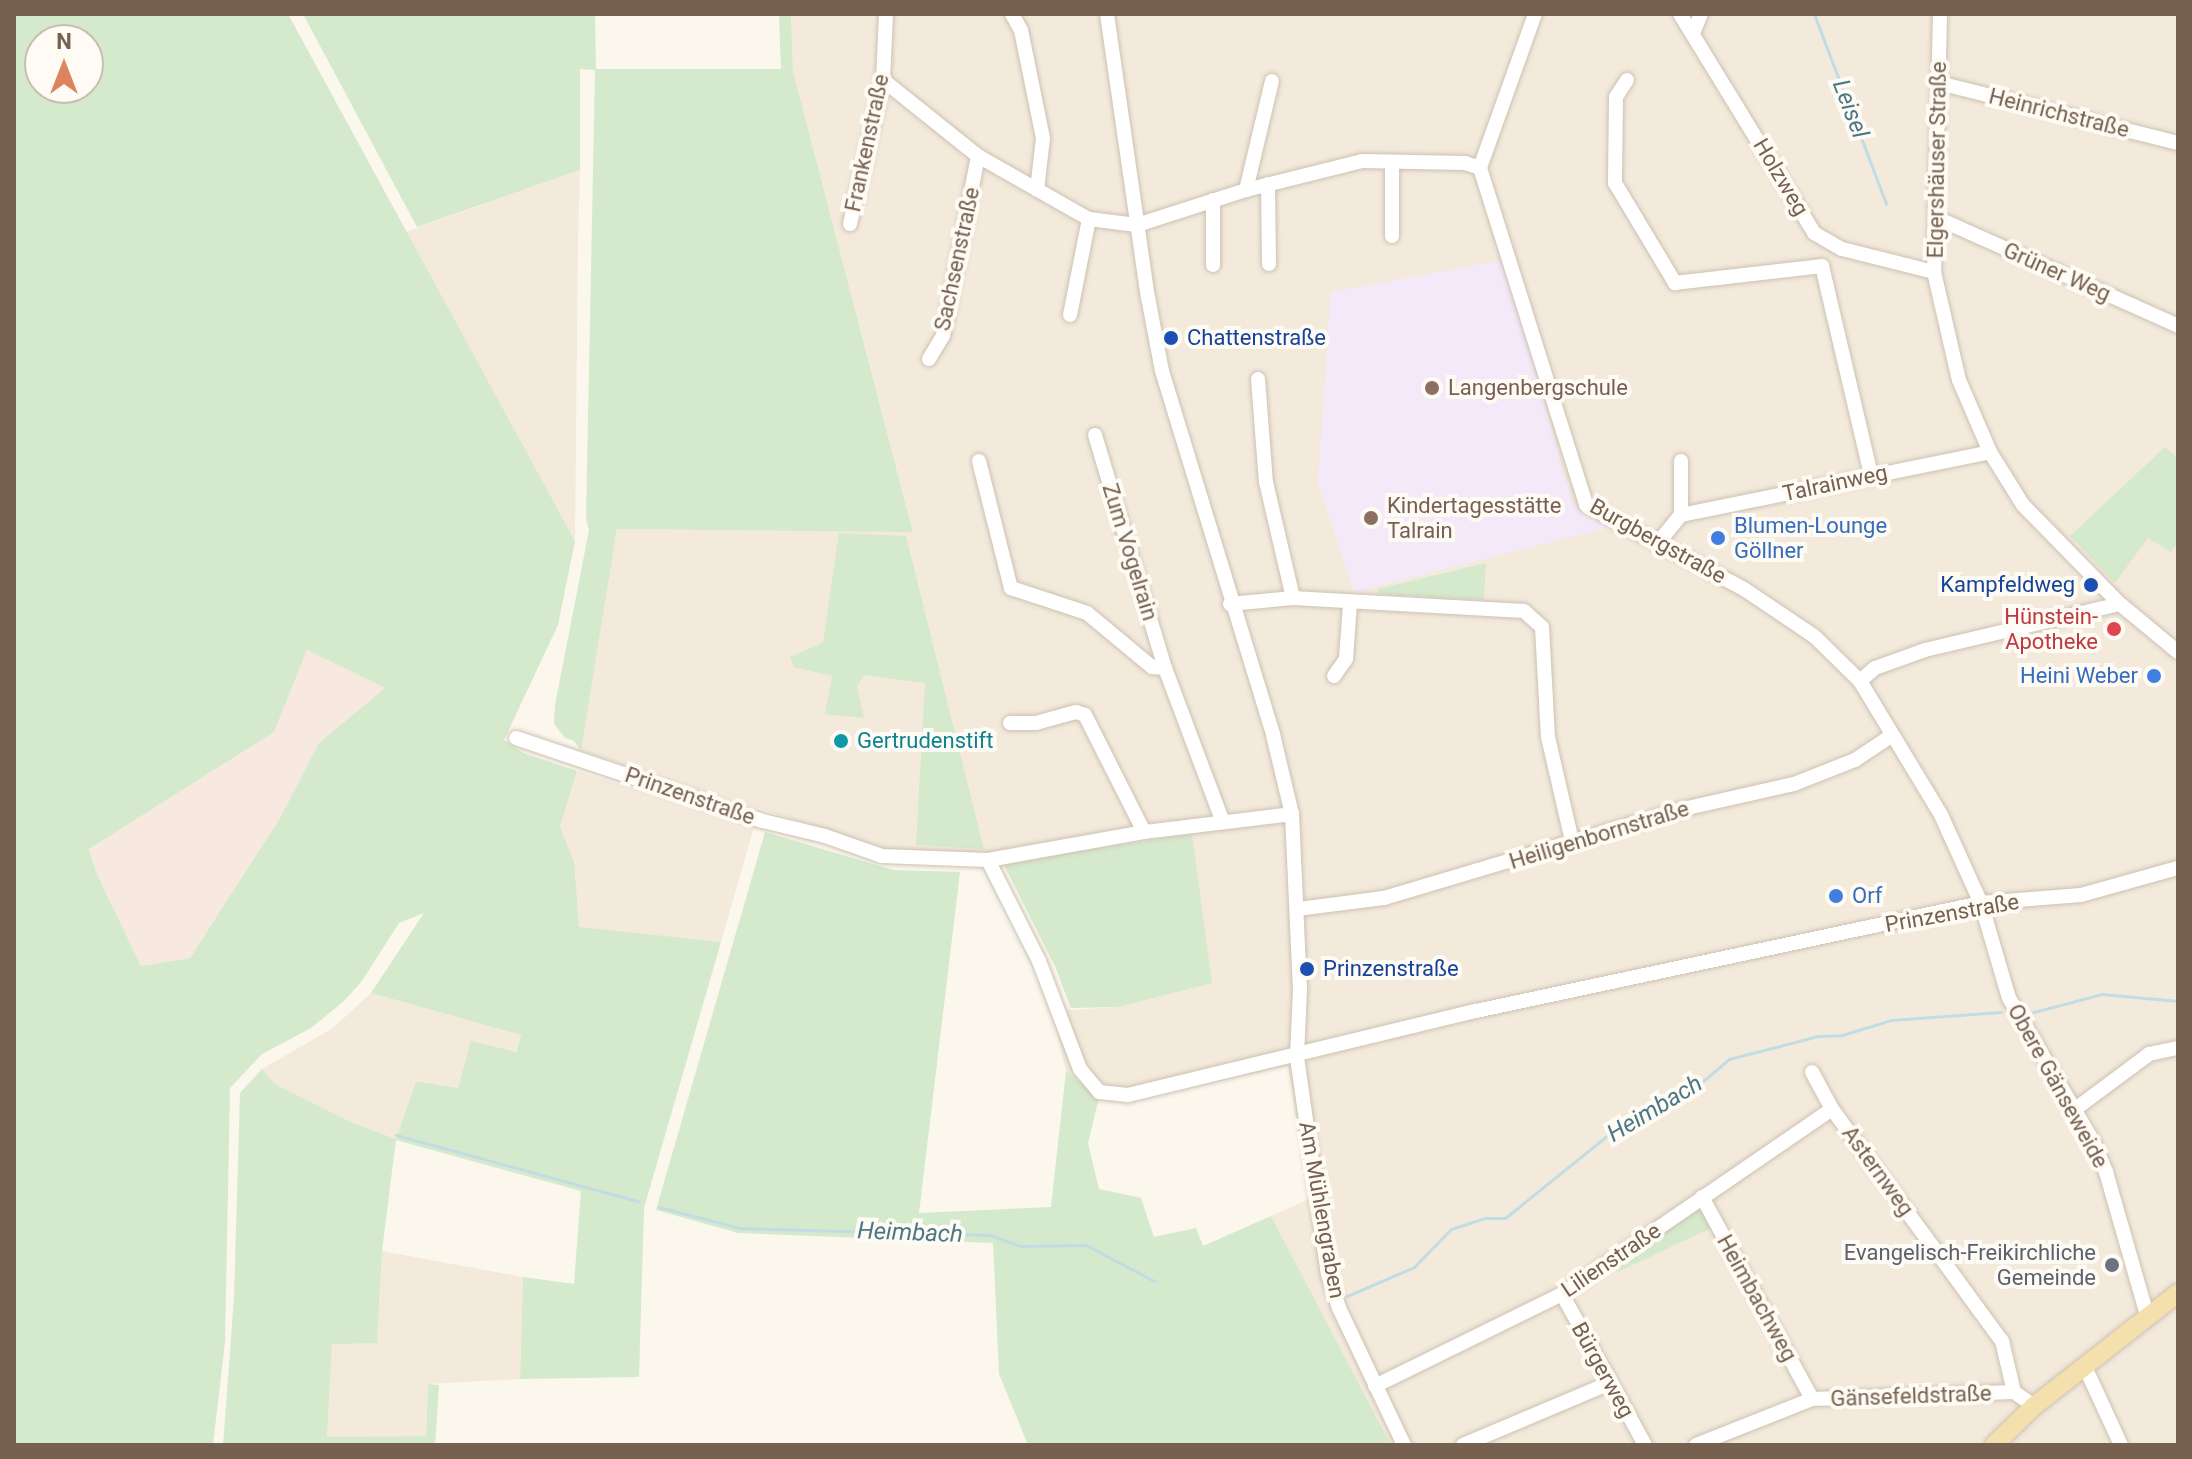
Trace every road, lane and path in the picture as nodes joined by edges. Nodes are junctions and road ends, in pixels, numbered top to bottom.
1 (886, 14) edge
2 (1012, 14) edge
3 (1107, 14) edge
4 (1535, 14) edge
5 (1680, 14) edge
6 (1701, 14) edge
7 (1940, 14) edge
8 (1694, 31) junction
9 (883, 80) junction
10 (1627, 80) dead end
11 (1272, 81) dead end
12 (1939, 83) junction
13 (2178, 143) edge
14 (978, 156) junction
15 (1392, 162) junction
16 (1480, 168) junction
17 (1268, 184) junction
18 (1037, 190) junction
19 (1246, 190) junction
20 (1213, 200) junction
21 (1937, 218) junction
22 (1089, 219) junction
23 (850, 224) dead end
24 (1137, 225) junction
25 (1392, 236) dead end
26 (1842, 249) junction
27 (1269, 264) dead end
28 (1213, 265) dead end
29 (1822, 266) junction
30 (1934, 272) junction
31 (1070, 315) dead end
32 (2178, 326) edge
33 (929, 359) dead end
34 (1258, 379) dead end
35 (1095, 435) dead end
36 (1990, 452) junction
37 (979, 461) dead end
38 (1681, 461) dead end
39 (1871, 475) junction
40 (1681, 515) junction
41 (1658, 543) junction
42 (1293, 598) junction
43 (1350, 603) junction
44 (1230, 604) junction
45 (2120, 604) junction
46 (2178, 652) edge
47 (1165, 668) junction
48 (1334, 676) dead end
49 (1860, 681) junction
50 (1010, 723) dead end
51 (1891, 736) junction
52 (516, 738) dead end
53 (1292, 814) junction
54 (1223, 822) junction
55 (1144, 832) junction
56 (1572, 841) junction
57 (988, 860) junction
58 (2178, 868) edge
59 (1981, 903) junction
60 (1298, 909) junction
61 (2178, 1048) edge
62 (1297, 1057) junction
63 (1812, 1072) dead end
64 (1832, 1109) junction
65 (2074, 1110) junction
66 (1702, 1197) junction
67 (2178, 1293) edge
68 (1562, 1294) junction
69 (2147, 1315) junction
70 (2085, 1367) junction
71 (1610, 1383) junction
72 (1375, 1386) junction
73 (2014, 1392) junction
74 (1812, 1399) junction
75 (2034, 1406) junction
76 (1404, 1445) edge
77 (1463, 1445) edge
78 (1645, 1445) edge
79 (1696, 1445) edge
80 (1994, 1445) edge
81 (2121, 1445) edge

1 - 9 street, Frankenstraße
2 - 18 street
3 - 24 street
4 - 16 street
5 - 8 street, Holzweg
6 - 8 street
7 - 12 street, Elgershäuser Straße
8 - 26 street, Holzweg
9 - 14 street, Sachsenstraße
9 - 23 street, Frankenstraße
10 - 29 street
11 - 19 street
12 - 13 street, Heinrichstraße
12 - 21 street, Elgershäuser Straße
14 - 18 street, Sachsenstraße
14 - 33 street, Sachsenstraße
15 - 16 street
15 - 17 street
15 - 25 street
16 - 41 street, Burgbergstraße
17 - 19 street
17 - 27 street
18 - 22 street, Sachsenstraße
19 - 20 street
20 - 24 street
20 - 28 street
21 - 30 street, Elgershäuser Straße
21 - 32 street, Grüner Weg
22 - 24 street, Sachsenstraße
22 - 31 street
24 - 44 street
26 - 29 street
26 - 30 street, Holzweg
29 - 39 street
30 - 36 street, Elgershäuser Straße
34 - 42 street
35 - 47 street, Zum Vogelrain
36 - 39 street, Talrainweg
36 - 45 street, Elgershäuser Straße
37 - 47 street, Zum Vogelrain
38 - 40 street
39 - 40 street, Talrainweg
40 - 41 street
41 - 49 street, Burgbergstraße
42 - 43 street
42 - 44 street
43 - 48 street
43 - 56 street
44 - 53 street
45 - 46 street, Elgershäuser Straße
45 - 49 street
47 - 54 street, Zum Vogelrain
49 - 51 street, Burgbergstraße
50 - 55 street
51 - 56 street, Heiligenbornstraße
51 - 59 street, Burgbergstraße
52 - 57 street, Prinzenstraße
53 - 54 street
53 - 60 street
54 - 55 street
55 - 57 street
56 - 60 street, Heiligenbornstraße
57 - 62 street, Prinzenstraße
58 - 59 street, Prinzenstraße
59 - 62 street, Prinzenstraße
59 - 65 street, Obere Gänseweide
60 - 62 street
61 - 65 street
62 - 72 street, Am Mühlengraben
63 - 64 street, Asternweg
64 - 66 street, Lilienstraße
64 - 73 street, Asternweg
65 - 69 street, Obere Gänseweide
66 - 68 street, Lilienstraße
66 - 74 street, Heimbachweg
67 - 69 main road
68 - 71 street, Bürgerweg
68 - 72 street, Lilienstraße
69 - 70 main road
70 - 75 main road
70 - 81 street
71 - 77 street
71 - 78 street, Bürgerweg
72 - 76 street, Am Mühlengraben
73 - 74 street, Gänsefeldstraße
73 - 75 street, Gänsefeldstraße
74 - 79 street, Gänsefeldstraße
75 - 80 main road

